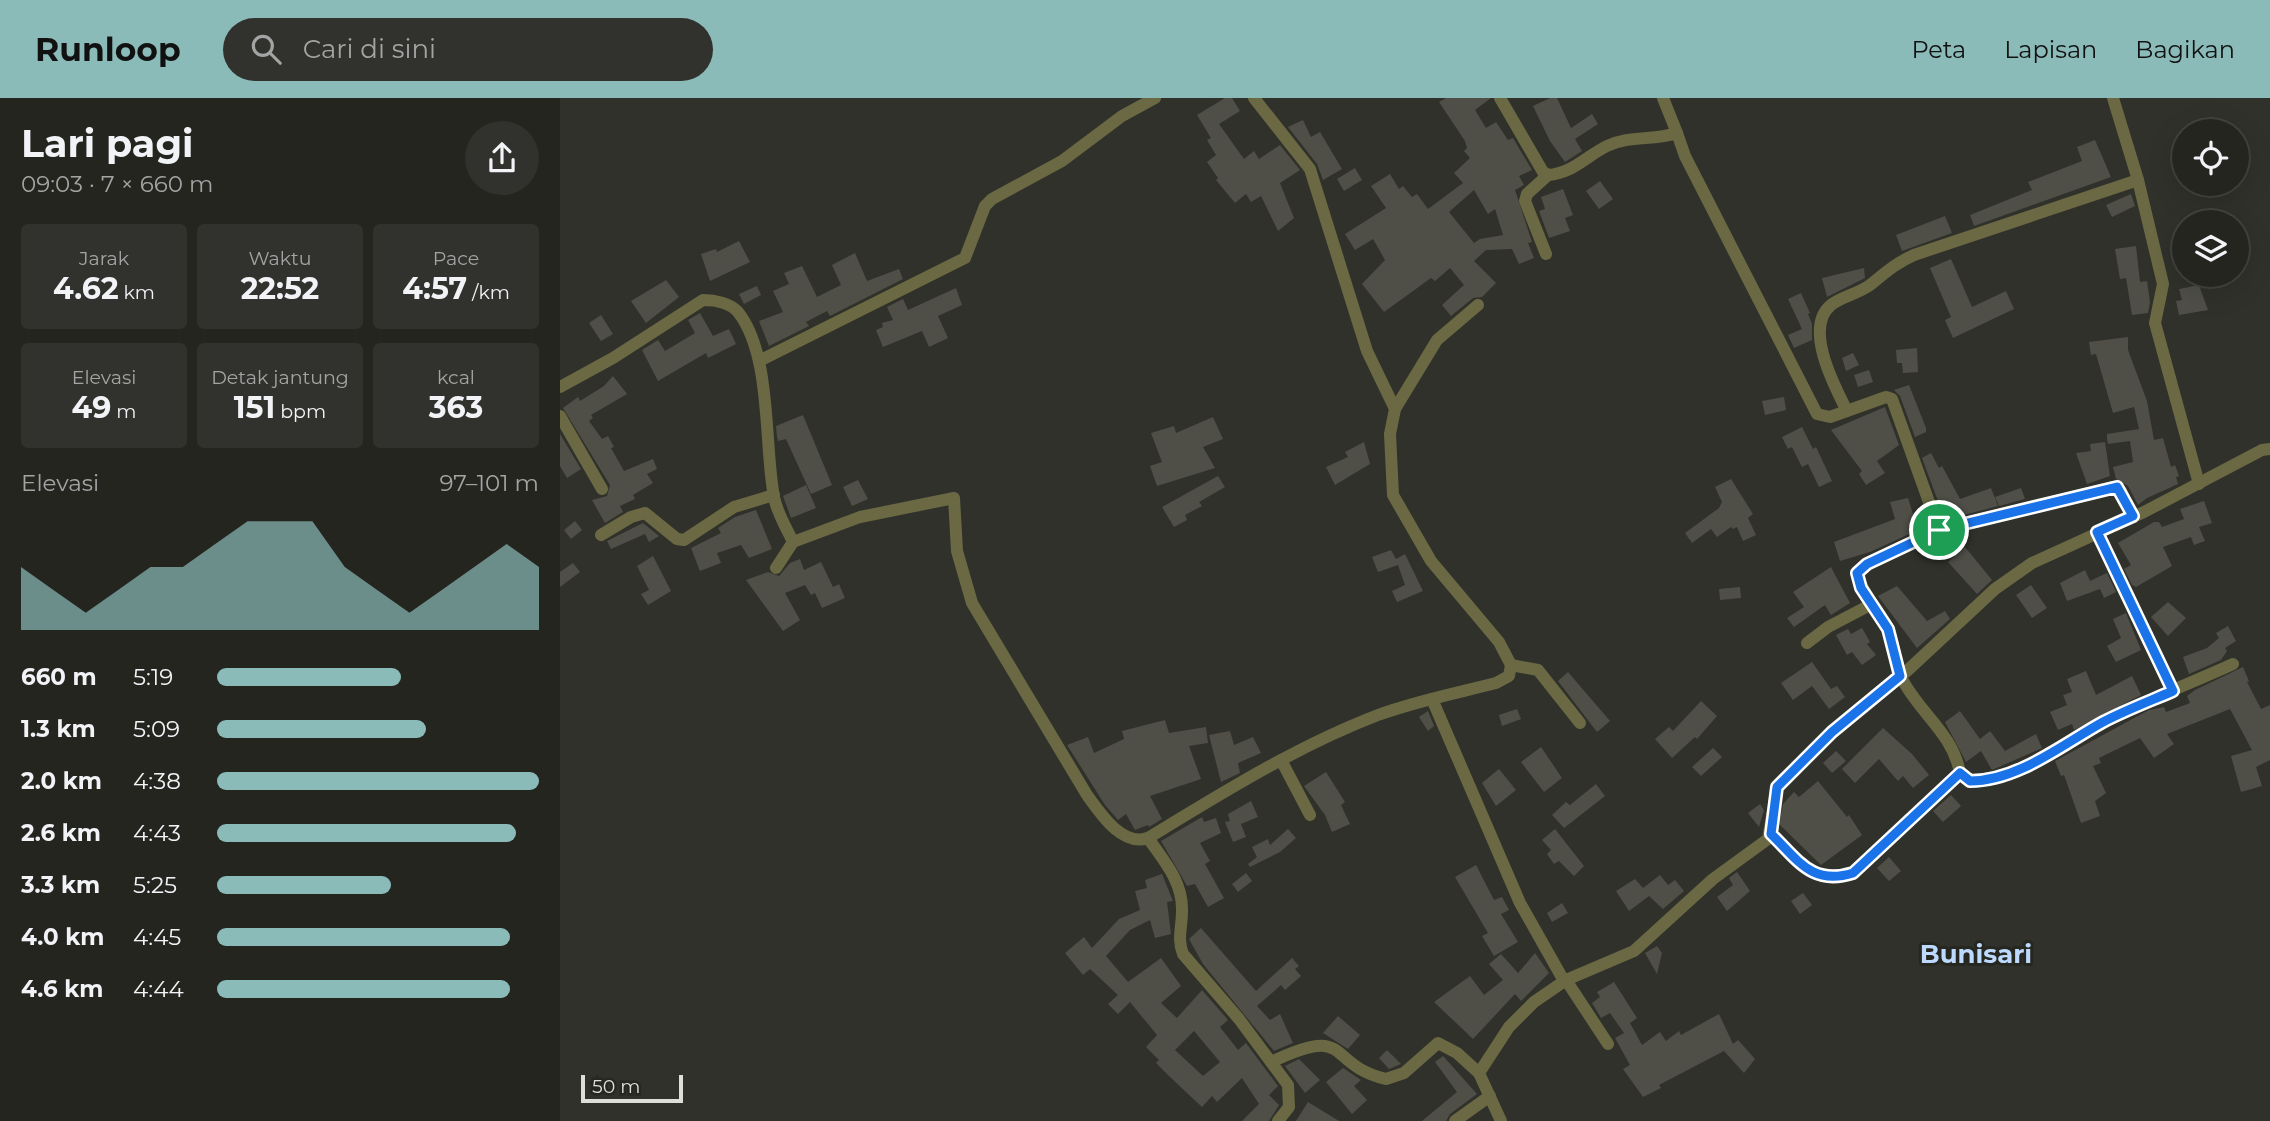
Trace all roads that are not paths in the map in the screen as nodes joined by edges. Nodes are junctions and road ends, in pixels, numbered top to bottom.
1 (1155, 98) edge
2 (1254, 98) edge
3 (1500, 98) edge
4 (1663, 98) edge
5 (2113, 98) edge
6 (1677, 132) junction
7 (1548, 175) junction
8 (2138, 180) junction
9 (1546, 254) dead end
10 (1479, 305) dead end
11 (759, 361) junction
12 (560, 387) edge
13 (1395, 409) junction
14 (1847, 411) junction
15 (560, 416) edge
16 (2270, 449) edge
17 (2199, 484) junction
18 (602, 489) dead end
19 (774, 495) junction
20 (2133, 516) junction
21 (1939, 530) junction
22 (2097, 532) junction
23 (601, 535) dead end
24 (793, 542) junction
25 (776, 568) dead end
26 (1872, 604) junction
27 (1807, 643) dead end
28 (2233, 664) dead end
29 (1511, 665) junction
30 (1900, 676) junction
31 (2173, 691) junction
32 (1432, 699) junction
33 (1580, 723) dead end
34 (1281, 761) junction
35 (1960, 773) junction
36 (1310, 815) dead end
37 (1771, 834) junction
38 (1148, 838) junction
39 (1565, 981) junction
40 (1608, 1044) dead end
41 (1271, 1062) junction
42 (1479, 1073) junction
43 (1490, 1096) junction
44 (1278, 1121) edge
45 (1455, 1121) edge
46 (1502, 1121) edge

1 - 11 street
2 - 13 street
3 - 7 street
4 - 6 street
5 - 8 street
6 - 7 street
6 - 14 street
7 - 9 street
8 - 14 street
8 - 17 street
10 - 13 street
11 - 12 street
11 - 19 street
13 - 29 street
14 - 21 street
15 - 18 street
16 - 17 street
17 - 20 street
19 - 23 street
19 - 24 street
20 - 21 street
20 - 22 street
21 - 26 street
22 - 30 street
22 - 31 street
24 - 25 street
24 - 38 street
26 - 27 street
26 - 30 street
28 - 31 street
29 - 32 street
29 - 33 street
30 - 35 street
30 - 37 street
31 - 35 street
32 - 34 street
32 - 39 street
34 - 36 street
34 - 38 street
35 - 37 street
37 - 39 street
38 - 41 street
39 - 40 street
39 - 42 street
41 - 42 street
41 - 44 street
42 - 43 street
43 - 45 street
43 - 46 street

